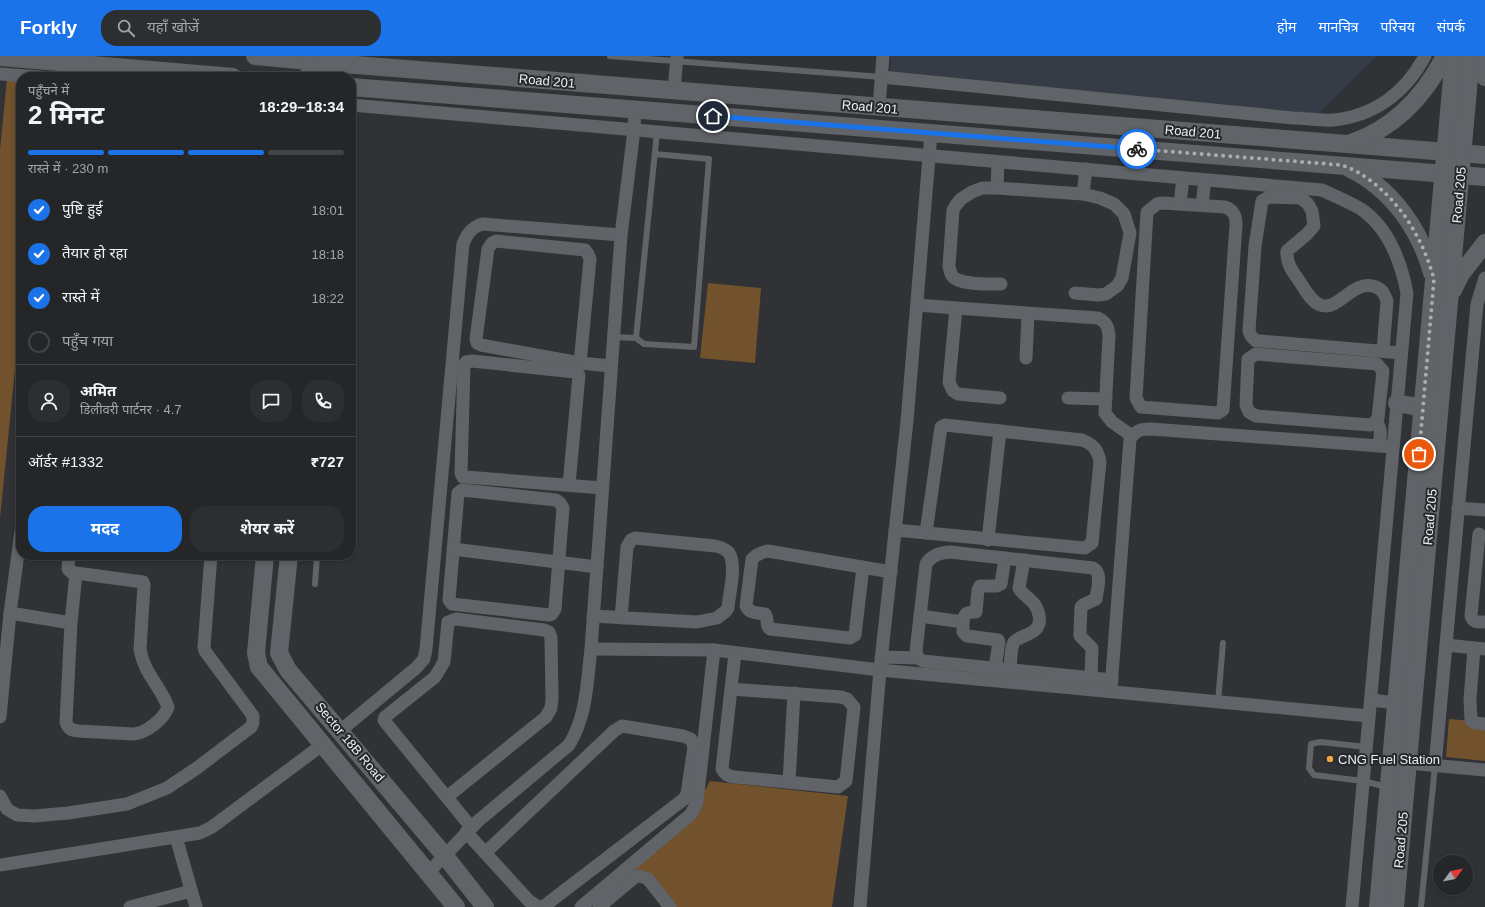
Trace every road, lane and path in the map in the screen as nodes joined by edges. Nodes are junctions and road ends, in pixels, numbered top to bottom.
1 (255, 56) edge
2 (610, 56) edge
3 (883, 56) edge
4 (1426, 56) edge
5 (1445, 56) edge
6 (1454, 56) edge
7 (1471, 56) edge
8 (1477, 56) edge
9 (0, 57) edge
10 (289, 58) edge
11 (677, 59) edge
12 (310, 65) edge
13 (331, 66) edge
14 (175, 72) edge
15 (0, 74) edge
16 (16, 75) edge
17 (882, 77) junction
18 (1485, 78) edge
19 (356, 87) edge
20 (674, 91) junction
21 (356, 105) edge
22 (879, 107) junction
23 (635, 109) junction
24 (634, 130) junction
25 (657, 132) junction
26 (931, 133) junction
27 (1346, 144) junction
28 (1454, 153) junction
29 (654, 154) junction
30 (930, 156) junction
31 (1485, 156) edge
32 (998, 162) junction
33 (1342, 165) junction
34 (1086, 169) junction
35 (1452, 174) junction
36 (1485, 177) edge
37 (1183, 178) junction
38 (1205, 180) junction
39 (997, 188) junction
40 (1083, 194) junction
41 (1180, 204) junction
42 (1202, 205) junction
43 (621, 235) junction
44 (1485, 243) edge
45 (1485, 278) edge
46 (1434, 279) junction
47 (1001, 284) dead end
48 (1075, 293) dead end
49 (1450, 294) junction
50 (917, 305) junction
51 (956, 308) junction
52 (1028, 314) junction
53 (613, 337) junction
54 (636, 338) junction
55 (1383, 351) junction
56 (1402, 353) junction
57 (1026, 358) dead end
58 (580, 363) junction
59 (611, 366) junction
60 (1000, 398) dead end
61 (1068, 398) dead end
62 (1106, 398) junction
63 (1397, 403) junction
64 (1423, 408) junction
65 (1375, 422) junction
66 (1000, 431) junction
67 (1132, 436) junction
68 (1379, 446) junction
69 (1393, 447) junction
70 (569, 485) junction
71 (602, 488) junction
72 (1458, 508) junction
73 (1485, 510) edge
74 (895, 530) junction
75 (1456, 532) junction
76 (926, 533) junction
77 (1482, 534) edge
78 (988, 540) junction
79 (453, 549) junction
80 (1005, 558) junction
81 (17, 560) edge
82 (69, 560) edge
83 (211, 560) edge
84 (265, 560) edge
85 (288, 560) edge
86 (317, 560) edge
87 (1024, 560) junction
88 (558, 563) junction
89 (597, 567) junction
90 (864, 567) junction
91 (891, 572) junction
92 (76, 573) junction
93 (315, 584) dead end
94 (10, 614) junction
95 (593, 616) junction
96 (920, 616) junction
97 (621, 618) junction
98 (963, 622) junction
99 (1485, 622) edge
100 (71, 623) junction
101 (1222, 643) dead end
102 (1446, 645) junction
103 (591, 648) junction
104 (1479, 649) edge
105 (714, 650) junction
106 (735, 653) junction
107 (881, 657) junction
108 (918, 658) junction
109 (995, 668) junction
110 (880, 670) junction
111 (1010, 670) junction
112 (1091, 678) junction
113 (1112, 686) junction
114 (731, 689) junction
115 (794, 694) junction
116 (1371, 700) junction
117 (1218, 702) junction
118 (1396, 703) junction
119 (1369, 716) junction
120 (0, 717) edge
121 (1485, 724) edge
122 (340, 730) junction
123 (322, 745) junction
124 (1367, 747) junction
125 (1408, 763) junction
126 (1435, 766) junction
127 (1485, 770) edge
128 (1363, 781) junction
129 (789, 782) junction
130 (1389, 787) junction
131 (0, 796) edge
132 (447, 797) junction
133 (469, 829) junction
134 (176, 838) junction
135 (485, 853) junction
136 (445, 856) junction
137 (0, 865) edge
138 (428, 873) junction
139 (191, 891) junction
140 (130, 907) edge
141 (196, 907) edge
142 (456, 907) edge
143 (485, 907) edge
144 (539, 907) edge
145 (543, 907) edge
146 (581, 907) edge
147 (599, 907) edge
148 (670, 907) edge
149 (860, 907) edge
150 (1352, 907) edge
151 (1378, 907) edge
152 (1395, 907) edge
153 (1421, 907) edge

1 - 10 main road, Road 201
2 - 11 lane
3 - 17 street
4 - 17 street
5 - 27 main road
6 - 28 main road, Road 205
7 - 28 main road, Road 205
8 - 18 main road
9 - 14 main road
10 - 12 main road, Road 201
11 - 17 lane
11 - 20 street
12 - 13 main road, Road 201
13 - 20 main road, Road 201
15 - 16 street
17 - 22 street
19 - 23 main road, Road 201
20 - 22 main road, Road 201
21 - 24 street
22 - 27 main road, Road 201
23 - 24 street
23 - 26 main road, Road 201
24 - 25 street
24 - 43 street
25 - 29 lane
25 - 30 street
26 - 30 street
26 - 33 main road, Road 201
27 - 28 main road, Road 201
28 - 31 main road, Road 201
28 - 35 main road, Road 205
29 - 54 lane
29 - 54 lane
30 - 32 street
30 - 50 street
32 - 34 street
32 - 39 street
33 - 35 main road, Road 201
33 - 46 main road
34 - 37 street
34 - 40 street
35 - 36 main road, Road 201
35 - 46 main road, Road 205
35 - 49 main road, Road 205
37 - 38 street
37 - 41 street
38 - 42 street
38 - 56 street
39 - 40 street
39 - 47 street
40 - 48 street
41 - 42 street
41 - 42 street
43 - 53 street
43 - 122 street
44 - 49 main road
45 - 72 street
46 - 64 main road, Road 205
49 - 125 main road, Road 205
50 - 51 street
50 - 74 street
51 - 52 street
51 - 60 street
52 - 57 street
52 - 62 street
53 - 54 lane
53 - 59 street
55 - 55 street
55 - 56 street
56 - 63 street
58 - 58 street
58 - 59 street
59 - 71 street
61 - 62 street
62 - 67 street
63 - 64 main road
63 - 69 street
64 - 118 main road, Road 205
65 - 65 street
65 - 68 street
66 - 76 street
66 - 78 street
66 - 78 street
67 - 68 street
67 - 113 street
68 - 69 street
69 - 116 street
70 - 70 street
70 - 71 street
71 - 89 street
72 - 73 street
72 - 75 street
74 - 76 street
74 - 91 street
75 - 77 street
75 - 102 street
76 - 78 street
77 - 99 street
79 - 88 street
79 - 88 street
79 - 88 street
80 - 87 street
80 - 96 street
80 - 98 street
81 - 94 street
82 - 92 street
83 - 131 street
84 - 123 main road, Sector 18B Road
85 - 122 main road, Sector 18B Road
86 - 93 lane
87 - 111 street
87 - 112 street
88 - 89 street
89 - 95 street
90 - 90 street
90 - 91 street
91 - 107 street
92 - 100 street
92 - 100 street
94 - 100 street
94 - 120 street
95 - 97 street
95 - 103 street
96 - 98 street
96 - 108 street
97 - 97 street
98 - 109 street
101 - 117 lane
102 - 104 street
102 - 126 street
103 - 105 street
103 - 133 street
104 - 121 street
105 - 106 street
105 - 146 street
106 - 110 street
106 - 114 street
107 - 108 street
107 - 110 street
108 - 109 street
109 - 111 street
110 - 113 street
110 - 149 street
111 - 112 street
112 - 113 street
113 - 117 street
114 - 115 street
114 - 129 street
115 - 129 street
115 - 129 street
116 - 118 street
116 - 119 street
117 - 119 street
118 - 130 main road, Road 205
119 - 124 street
122 - 136 main road, Sector 18B Road
123 - 134 street
123 - 138 main road, Sector 18B Road
124 - 128 street
124 - 128 lane
125 - 126 street
125 - 152 main road, Road 205
126 - 127 street
126 - 153 lane
128 - 130 lane
128 - 150 street
130 - 151 main road, Road 205
132 - 132 street
132 - 133 street
133 - 135 street
133 - 136 street
134 - 137 street
134 - 139 street
135 - 144 street
135 - 145 street
136 - 138 street
136 - 143 main road, Sector 18B Road
138 - 142 main road, Sector 18B Road
139 - 140 street
139 - 141 street
147 - 148 street

